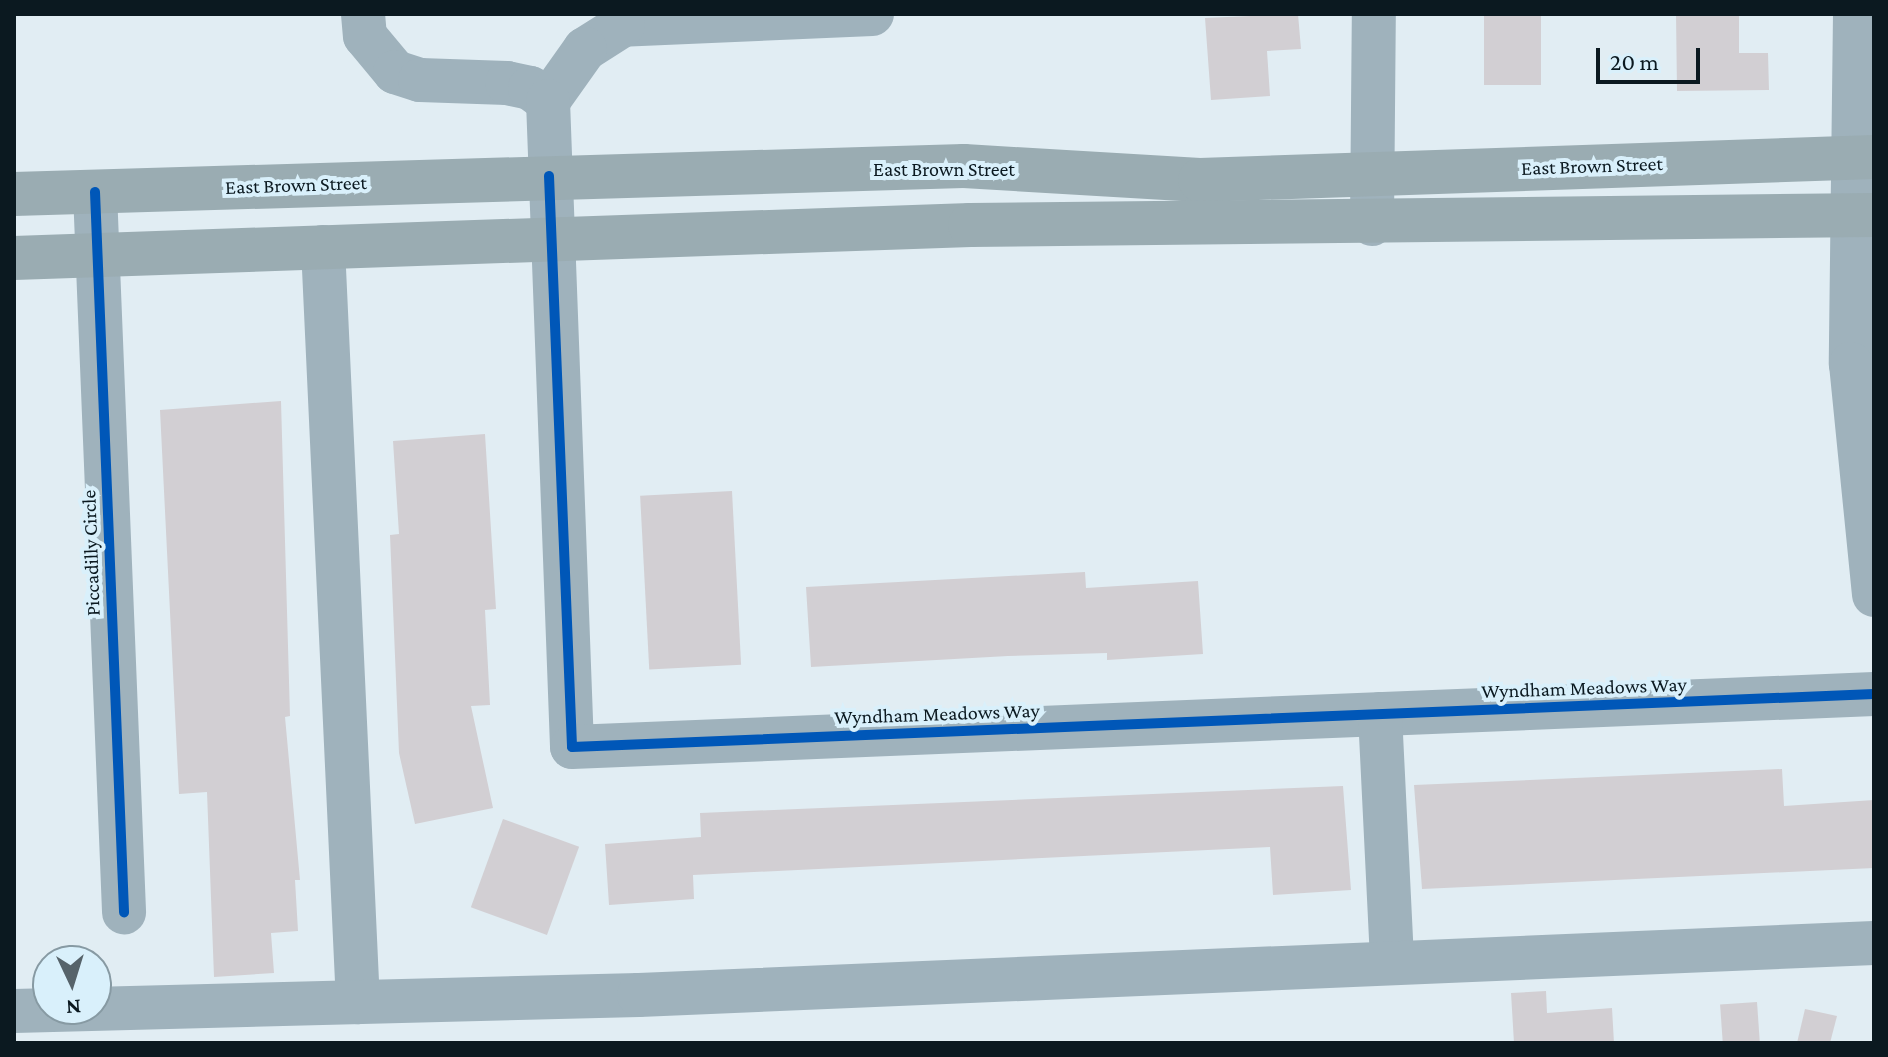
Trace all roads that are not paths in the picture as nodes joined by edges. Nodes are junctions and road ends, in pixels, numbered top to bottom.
1 (363, 14) edge
2 (872, 14) edge
3 (1374, 14) edge
4 (1855, 14) edge
5 (548, 101) junction
6 (1864, 157) edge
7 (1372, 173) junction
8 (549, 176) junction
9 (95, 192) junction
10 (14, 194) edge
11 (1864, 215) edge
12 (1372, 224) junction
13 (552, 239) junction
14 (323, 247) junction
15 (98, 256) junction
16 (14, 258) edge
17 (1864, 410) edge
18 (1874, 595) edge
19 (1874, 694) edge
20 (1380, 714) junction
21 (124, 912) dead end
22 (1874, 943) edge
23 (1392, 963) junction
24 (358, 1002) junction
25 (14, 1011) edge

1 - 5 street
2 - 5 street
3 - 7 street
4 - 6 street
5 - 8 street, Wyndham Meadows Way
6 - 7 main road, East Brown Street
6 - 11 street
7 - 8 main road, East Brown Street
7 - 12 street
8 - 9 main road, East Brown Street
8 - 13 street, Wyndham Meadows Way
9 - 10 main road, East Brown Street
9 - 15 street, Piccadilly Circle
11 - 12 main road
11 - 17 street
12 - 13 main road
13 - 14 main road
13 - 20 street, Wyndham Meadows Way
14 - 15 main road
14 - 24 street
15 - 16 main road
15 - 21 street, Piccadilly Circle
17 - 18 street
19 - 20 street, Wyndham Meadows Way
20 - 23 street
22 - 23 street
23 - 24 street
24 - 25 street

